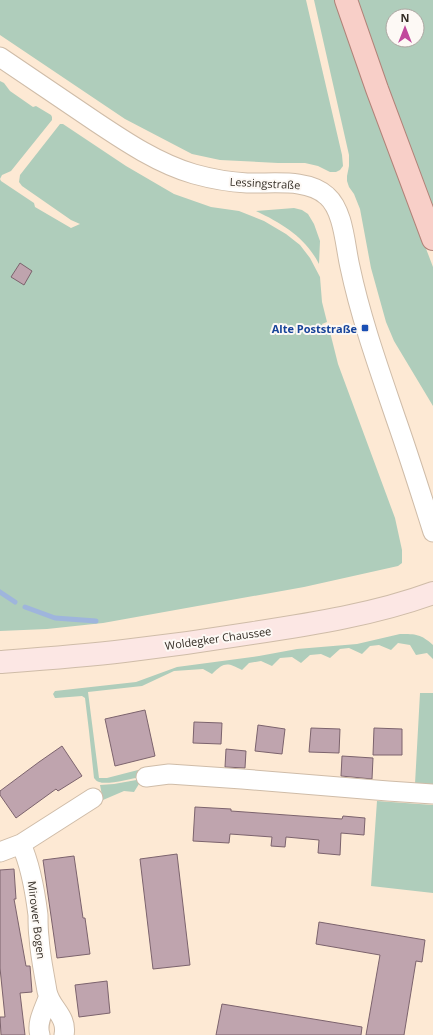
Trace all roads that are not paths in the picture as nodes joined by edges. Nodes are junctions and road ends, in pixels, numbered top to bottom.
1 (346, 0) edge
2 (0, 57) edge
3 (433, 239) edge
4 (433, 532) edge
5 (433, 594) edge
6 (0, 662) edge
7 (146, 777) dead end
8 (433, 794) edge
9 (93, 798) dead end
10 (21, 844) junction
11 (0, 852) edge
12 (48, 998) junction
13 (40, 1035) edge
14 (64, 1035) edge

1 - 3 main road
2 - 4 street, Lessingstraße
5 - 6 main road, Woldegker Chaussee
7 - 8 street
9 - 10 street
10 - 11 street
10 - 12 street, Mirower Bogen
12 - 13 street, Mirower Bogen
12 - 14 street, Mirower Bogen

